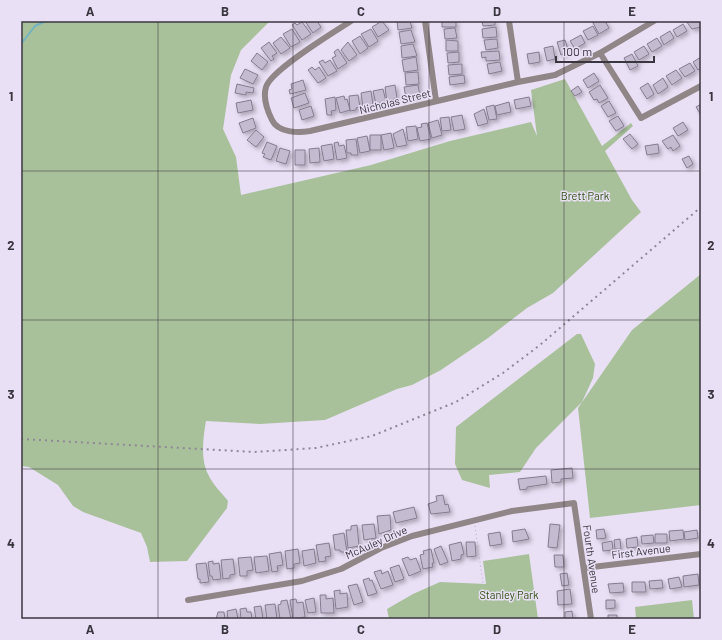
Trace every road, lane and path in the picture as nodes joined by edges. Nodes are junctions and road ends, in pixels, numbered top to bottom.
1 (351, 21) edge
2 (425, 21) edge
3 (509, 21) edge
4 (654, 21) edge
5 (600, 53) junction
6 (518, 82) junction
7 (701, 86) edge
8 (436, 101) junction
9 (574, 503) joint
10 (475, 520) junction
11 (701, 554) edge
12 (584, 568) junction
13 (483, 584) dead end
14 (188, 600) dead end
15 (591, 619) edge

1 - 8 street, Nicholas Street
2 - 8 street
3 - 6 street
4 - 5 street, Nicholas Street
5 - 6 street, Nicholas Street
5 - 7 street
6 - 8 street, Nicholas Street
9 - 10 street, McAuley Drive
9 - 12 street, Fourth Avenue
10 - 13 path
10 - 14 street, McAuley Drive
11 - 12 street, First Avenue
12 - 15 street, Fourth Avenue

